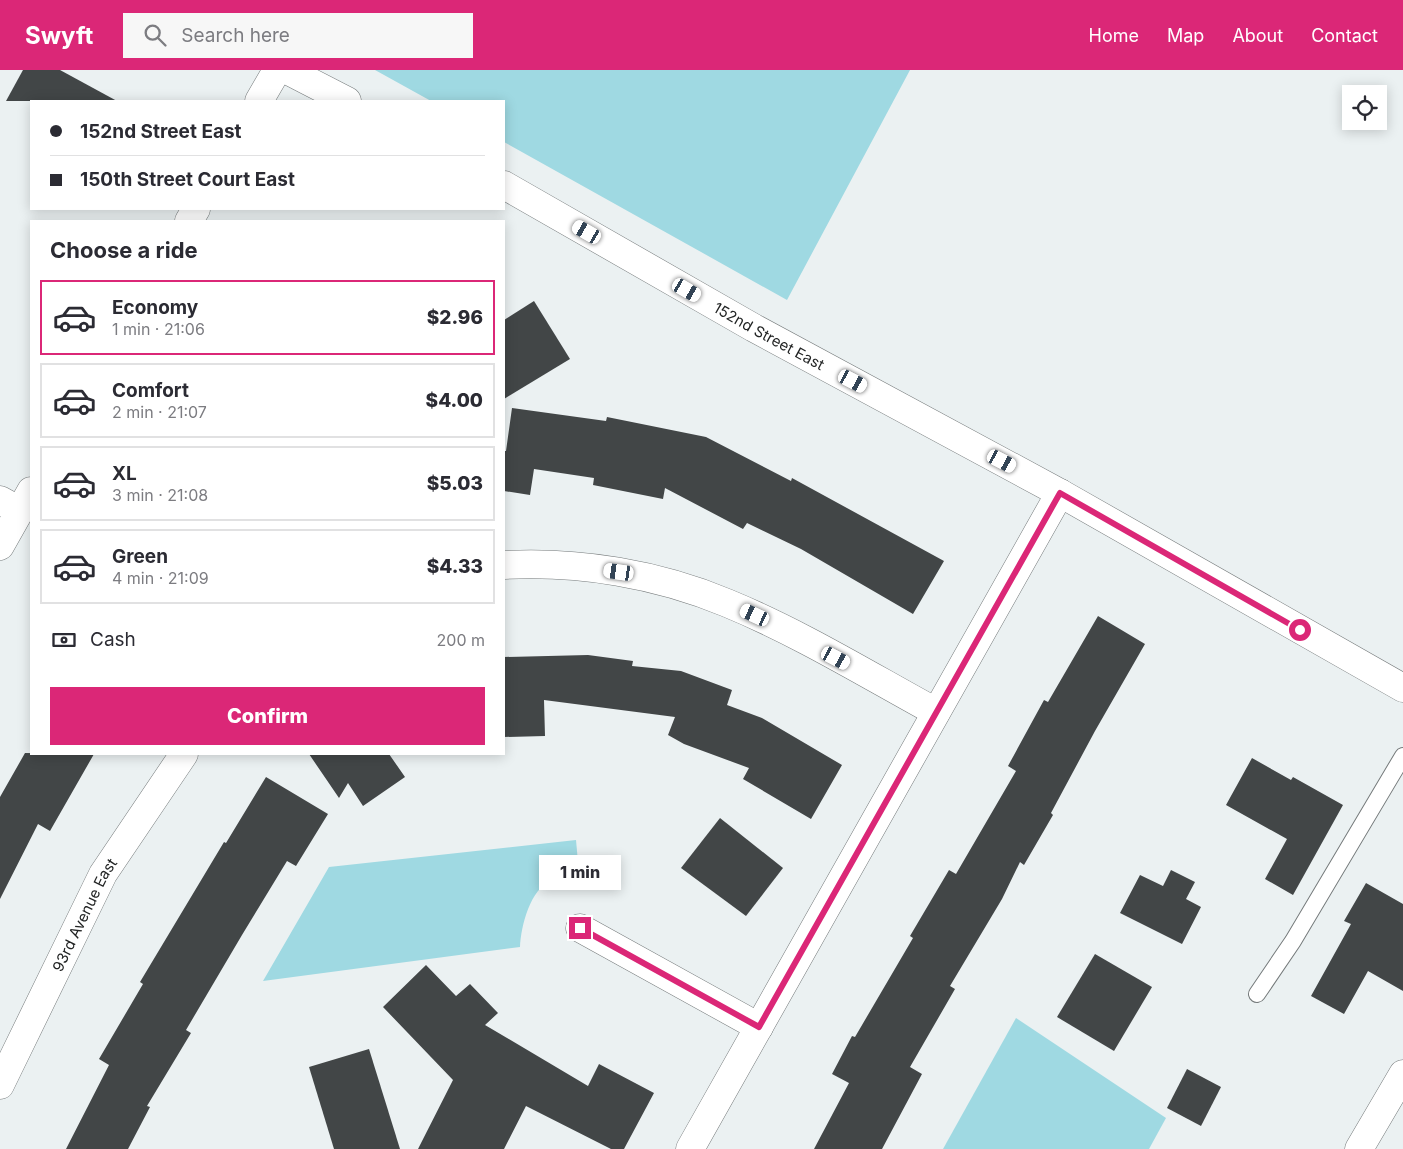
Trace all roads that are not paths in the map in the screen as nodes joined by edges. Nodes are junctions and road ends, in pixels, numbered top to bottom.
1 (277, 70) edge
2 (287, 70) edge
3 (260, 100) edge
4 (345, 100) edge
5 (505, 186) edge
6 (1060, 493) junction
7 (17, 501) edge
8 (0, 546) edge
9 (505, 564) edge
10 (1403, 688) edge
11 (936, 712) junction
12 (183, 755) edge
13 (1403, 756) edge
14 (580, 928) dead end
15 (1257, 994) dead end
16 (759, 1027) junction
17 (1403, 1074) edge
18 (0, 1085) edge
19 (690, 1149) edge
20 (1359, 1149) edge

1 - 3 street
2 - 4 street
5 - 6 street, 152nd Street East
6 - 10 street, 152nd Street East
6 - 11 street
7 - 8 street
9 - 11 street
11 - 16 street
12 - 18 street, 93rd Avenue East
13 - 15 lane
14 - 16 street
16 - 19 street
17 - 20 street

